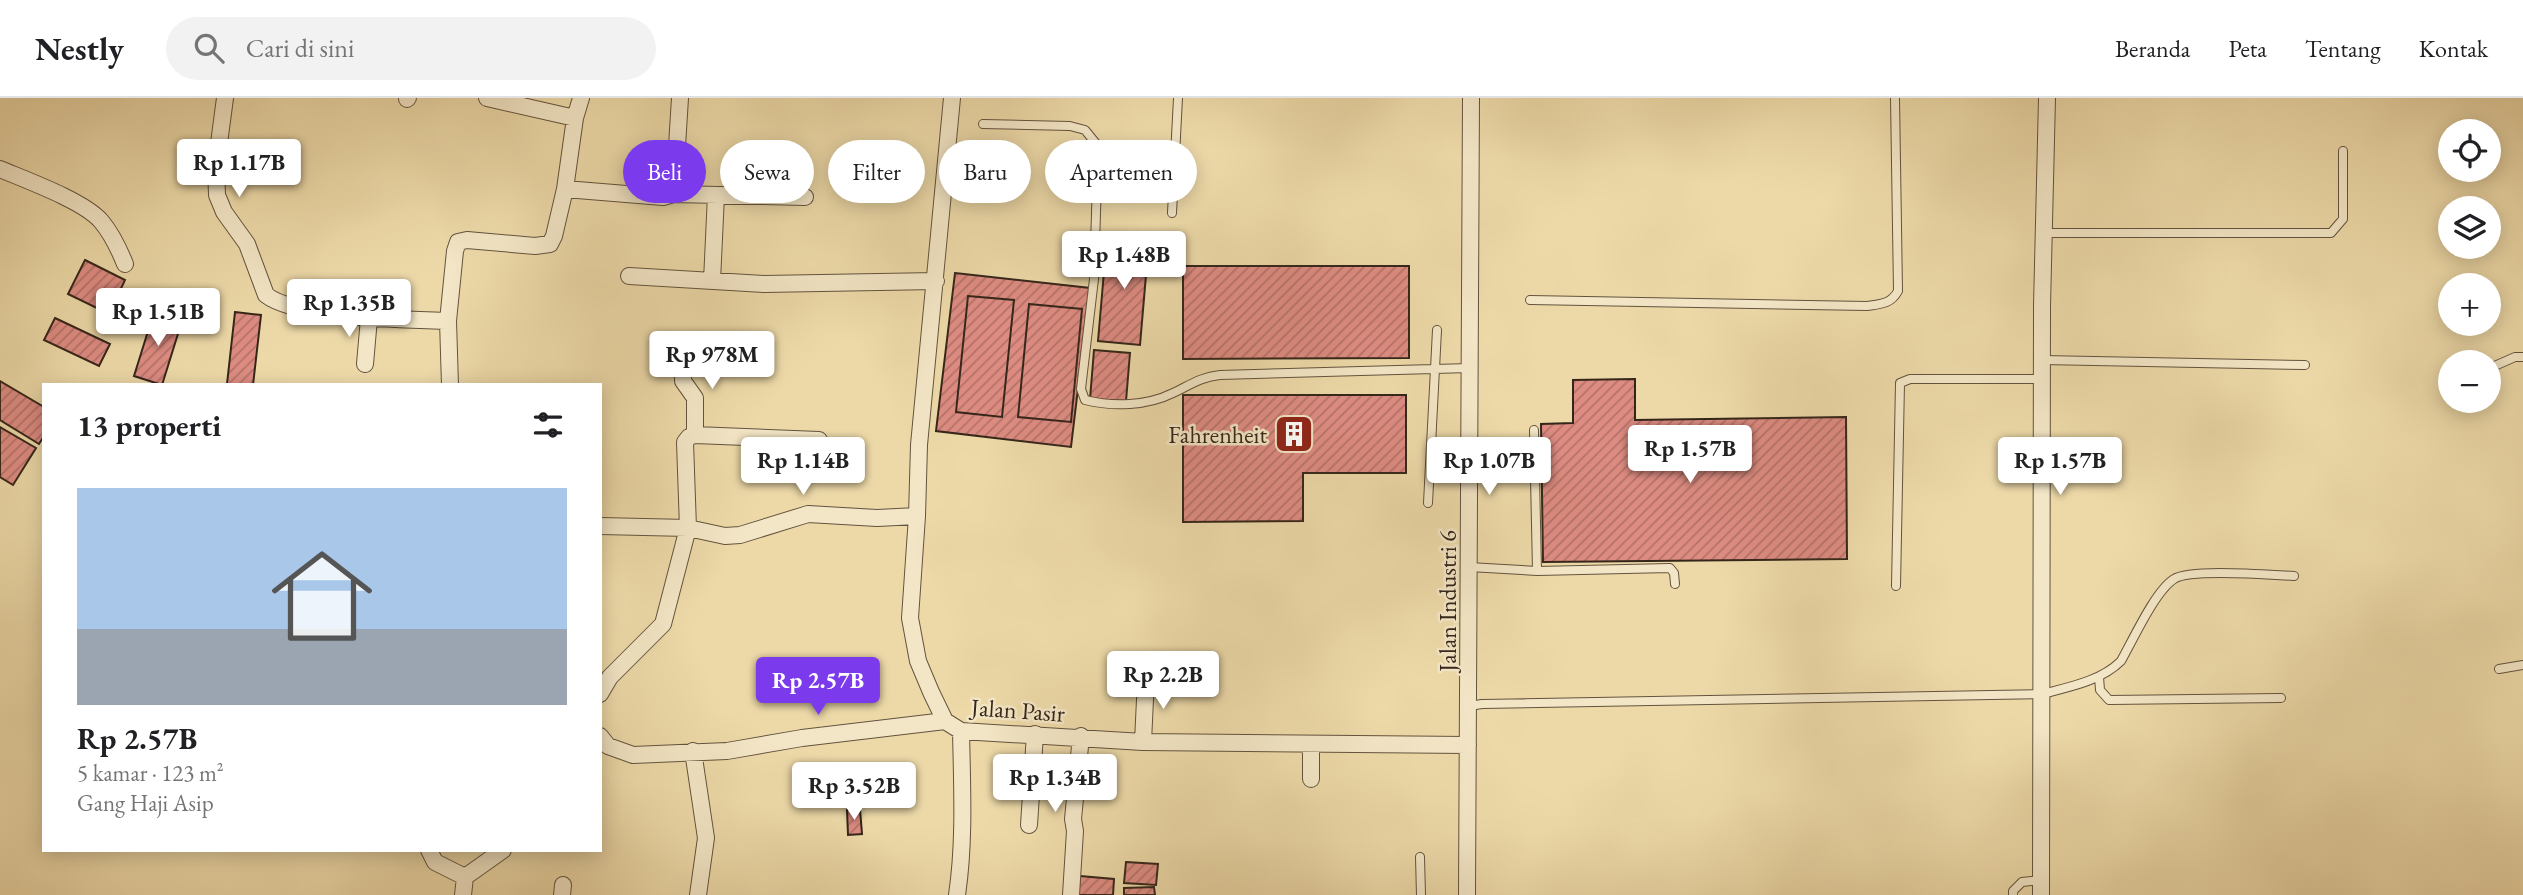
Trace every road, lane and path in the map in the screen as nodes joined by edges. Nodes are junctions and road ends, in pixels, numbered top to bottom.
1 (225, 98) edge
2 (487, 98) edge
3 (581, 98) edge
4 (680, 98) edge
5 (951, 98) edge
6 (1178, 98) edge
7 (1471, 98) edge
8 (1895, 98) edge
9 (2047, 98) edge
10 (575, 118) junction
11 (983, 124) dead end
12 (677, 140) edge
13 (2343, 151) dead end
14 (0, 169) edge
15 (565, 189) junction
16 (623, 194) edge
17 (706, 195) edge
18 (716, 195) junction
19 (720, 195) edge
20 (1172, 213) dead end
21 (2045, 233) junction
22 (125, 264) dead end
23 (629, 276) dead end
24 (712, 281) junction
25 (936, 281) junction
26 (1530, 300) dead end
27 (369, 318) junction
28 (448, 321) junction
29 (1437, 330) dead end
30 (684, 351) dead end
31 (2523, 357) edge
32 (2042, 360) junction
33 (2501, 363) edge
34 (365, 364) dead end
35 (2305, 365) dead end
36 (1470, 368) junction
37 (1434, 370) junction
38 (2042, 379) junction
39 (450, 383) edge
40 (1534, 430) dead end
41 (695, 435) junction
42 (819, 440) dead end
43 (1428, 503) dead end
44 (917, 516) junction
45 (602, 526) edge
46 (688, 528) junction
47 (1469, 567) junction
48 (1537, 571) junction
49 (2294, 576) dead end
50 (1675, 584) dead end
51 (1896, 586) dead end
52 (2523, 665) edge
53 (2499, 669) dead end
54 (2099, 677) junction
55 (1146, 678) dead end
56 (602, 691) edge
57 (2042, 694) junction
58 (2281, 698) dead end
59 (1469, 706) junction
60 (945, 721) junction
61 (961, 731) junction
62 (1035, 734) junction
63 (1081, 736) junction
64 (602, 738) edge
65 (1143, 742) junction
66 (1311, 745) junction
67 (1468, 745) junction
68 (693, 751) junction
69 (1311, 779) dead end
70 (1029, 825) dead end
71 (430, 852) edge
72 (500, 852) edge
73 (1420, 857) dead end
74 (465, 877) junction
75 (2041, 887) edge
76 (463, 895) edge
77 (698, 895) edge
78 (957, 895) edge
79 (1071, 895) edge
80 (1421, 895) edge
81 (1467, 895) edge
82 (2013, 895) edge

1 - 27 street
2 - 10 street
3 - 10 street
4 - 12 street
5 - 25 street, Jalan Pasir
6 - 20 lane
7 - 36 street, Jalan Industri 6
8 - 26 lane
9 - 21 street
10 - 15 street
11 - 37 lane
13 - 21 lane
14 - 22 street
15 - 16 street
15 - 28 street
17 - 18 street
18 - 19 street
18 - 24 street
21 - 32 street
23 - 24 street
24 - 25 street
25 - 44 street, Jalan Pasir
27 - 28 street
27 - 34 street
28 - 39 street
29 - 37 lane
30 - 41 street
31 - 33 lane
32 - 35 lane
32 - 38 street
36 - 37 lane
36 - 47 street, Jalan Industri 6
37 - 43 lane
38 - 51 lane
38 - 57 street
40 - 48 lane
41 - 42 street
41 - 46 street
44 - 46 street
44 - 60 street, Jalan Pasir
45 - 46 street
46 - 56 street
47 - 48 lane
47 - 59 street, Jalan Industri 6
48 - 50 lane
49 - 54 lane
52 - 53 lane
54 - 57 lane
54 - 58 lane
55 - 65 street
57 - 59 lane
57 - 75 street
59 - 67 street, Jalan Industri 6
60 - 61 street, Jalan Pasir
60 - 68 street
61 - 62 street, Jalan Pasir
61 - 78 street
62 - 63 street, Jalan Pasir
62 - 70 street
63 - 65 street, Jalan Pasir
63 - 79 street
64 - 68 street
65 - 66 street, Jalan Pasir
66 - 67 street, Jalan Pasir
66 - 69 street
67 - 81 street, Jalan Industri 6
68 - 77 street
71 - 74 street
72 - 74 street
73 - 80 lane
74 - 76 street
75 - 82 lane

